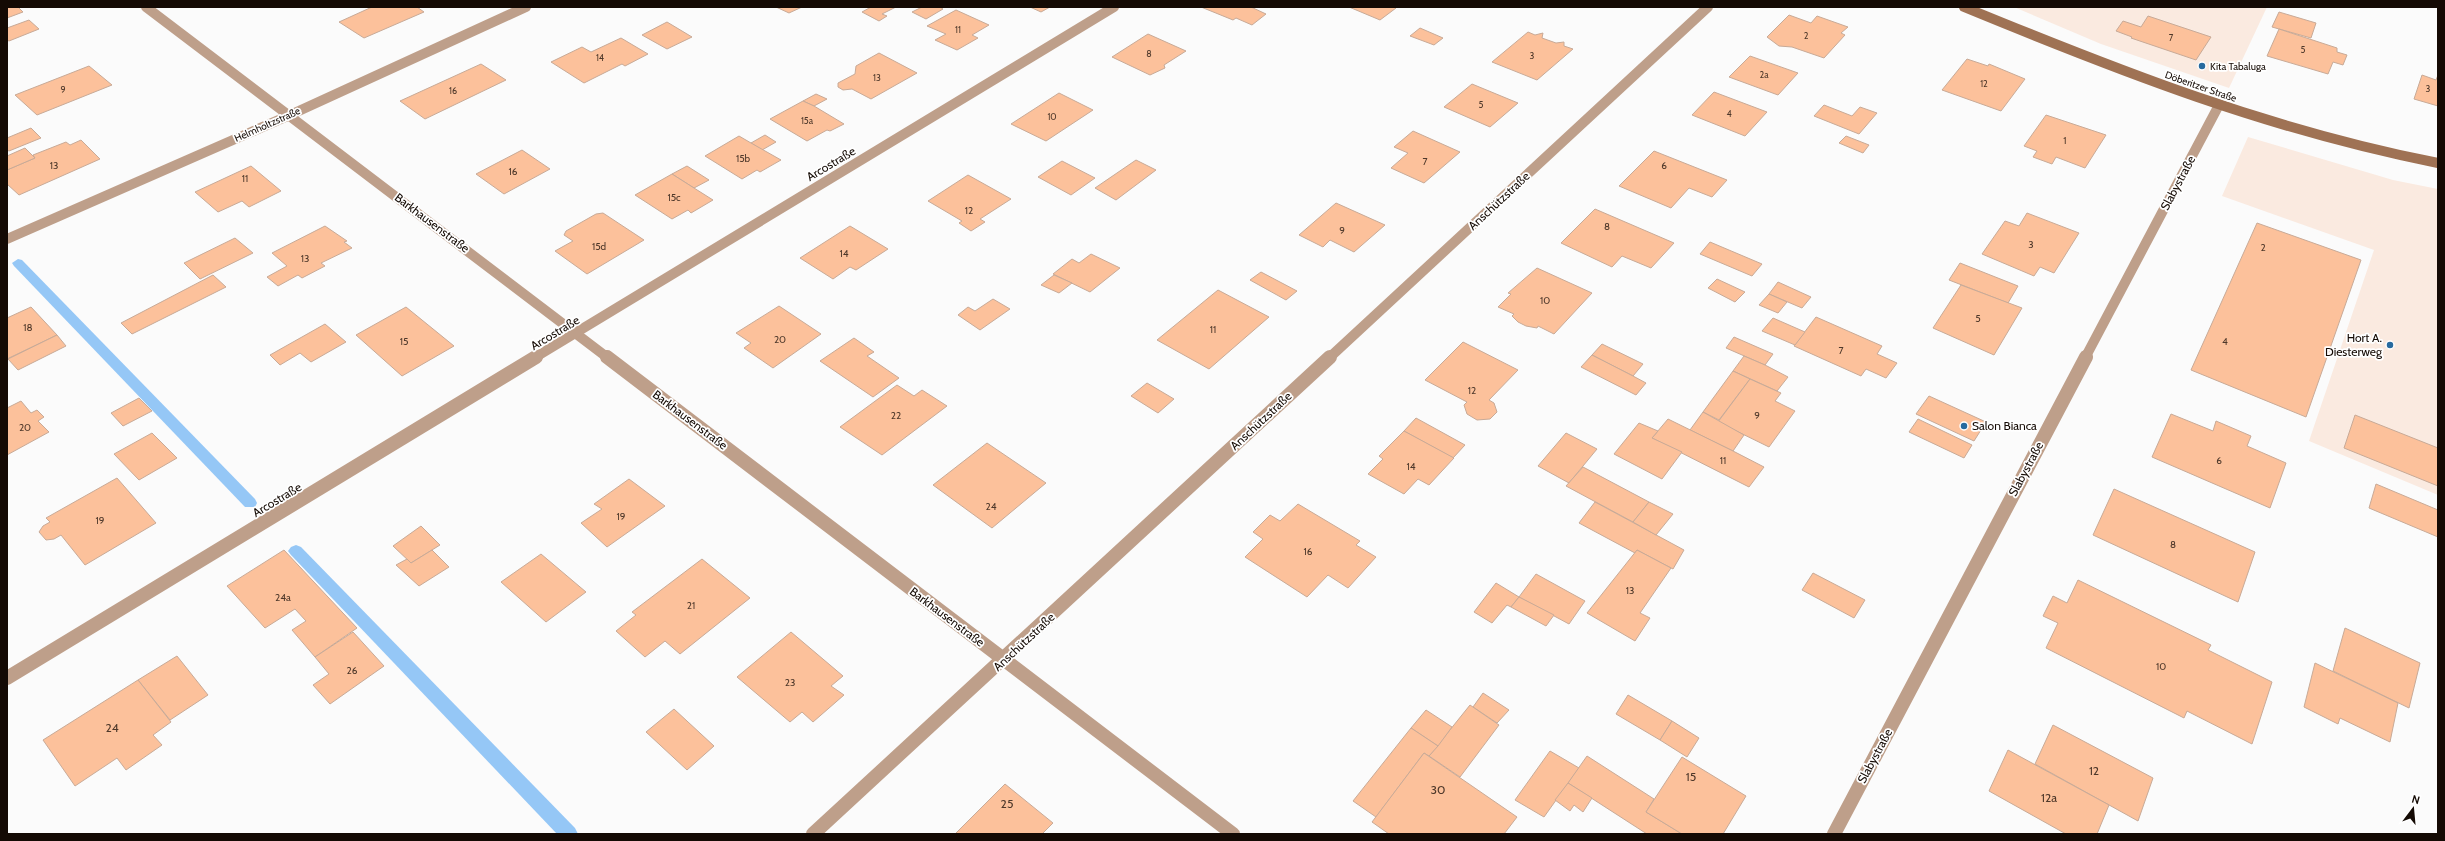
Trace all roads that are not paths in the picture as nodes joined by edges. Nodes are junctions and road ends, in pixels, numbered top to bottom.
1 (146, 7) edge
2 (526, 7) edge
3 (1114, 7) edge
4 (1708, 7) edge
5 (1964, 7) edge
6 (2219, 105) junction
7 (290, 115) junction
8 (2438, 164) edge
9 (7, 238) edge
10 (578, 334) junction
11 (1004, 660) junction
12 (7, 678) edge
13 (813, 834) edge
14 (1233, 834) edge
15 (1834, 834) edge

1 - 7 street, Barkhausenstraße
2 - 7 street, Helmholtzstraße
3 - 10 street, Arcostraße
4 - 11 street, Anschützstraße
5 - 6 street, Döberitzer Straße
6 - 8 street, Döberitzer Straße
6 - 15 street, Slabystraße
7 - 9 street, Helmholtzstraße
7 - 10 street, Barkhausenstraße
10 - 11 street, Barkhausenstraße
10 - 12 street, Arcostraße
11 - 13 street, Anschützstraße
11 - 14 street, Barkhausenstraße

